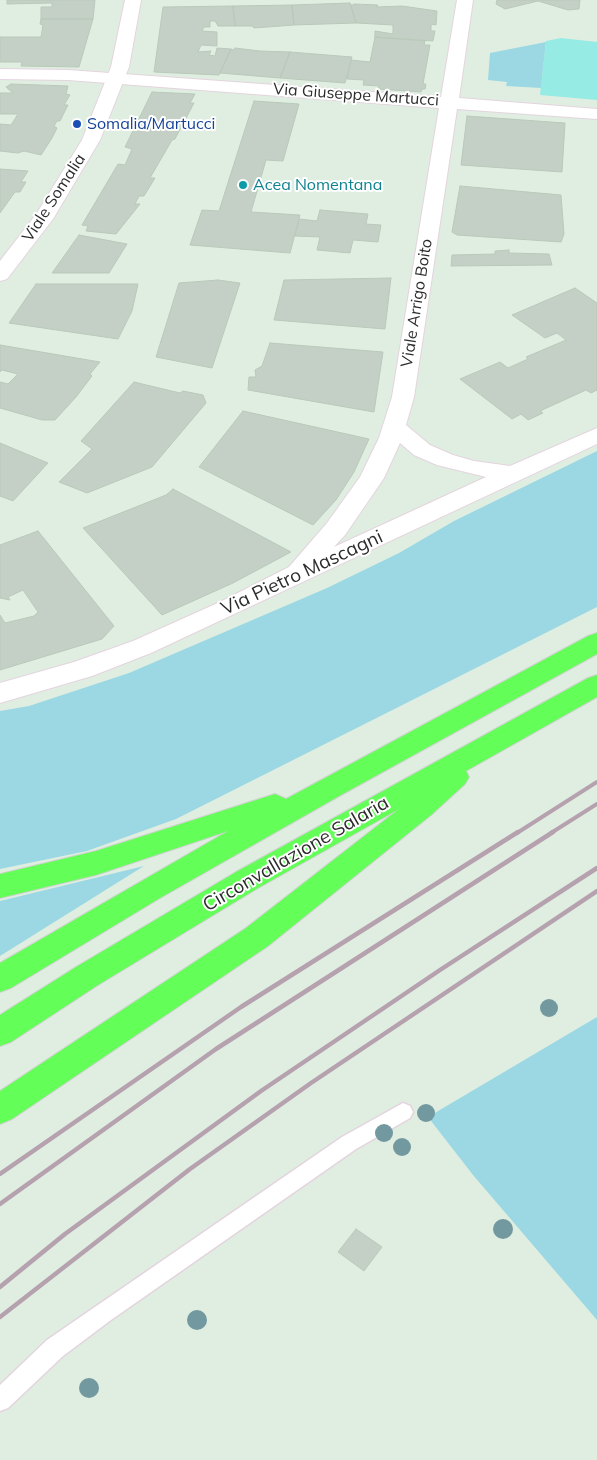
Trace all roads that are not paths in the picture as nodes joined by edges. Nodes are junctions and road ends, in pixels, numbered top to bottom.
1 (132, 0) edge
2 (465, 0) edge
3 (0, 74) edge
4 (116, 78) junction
5 (449, 102) junction
6 (597, 114) edge
7 (0, 275) edge
8 (394, 427) junction
9 (597, 435) edge
10 (513, 474) junction
11 (294, 576) junction
12 (597, 642) edge
13 (597, 685) edge
14 (0, 694) edge
15 (488, 745) junction
16 (331, 787) junction
17 (0, 886) edge
18 (0, 979) edge
19 (0, 1032) edge
20 (10, 1102) edge
21 (403, 1112) dead end
22 (0, 1400) edge

1 - 4 street, Viale Somalia
2 - 5 street, Viale Arrigo Boito
3 - 4 street, Via Giuseppe Martucci
4 - 5 street, Via Giuseppe Martucci
4 - 7 street, Viale Somalia
5 - 6 street, Via Giuseppe Martucci
5 - 8 street, Viale Arrigo Boito
8 - 10 street
8 - 11 street, Viale Arrigo Boito
9 - 10 street, Via Pietro Mascagni
10 - 11 street, Via Pietro Mascagni
11 - 14 street, Via Pietro Mascagni
12 - 16 highway
13 - 15 highway, Circonvallazione Salaria
15 - 19 highway, Circonvallazione Salaria
15 - 20 highway
16 - 17 highway
16 - 18 highway
21 - 22 lane

